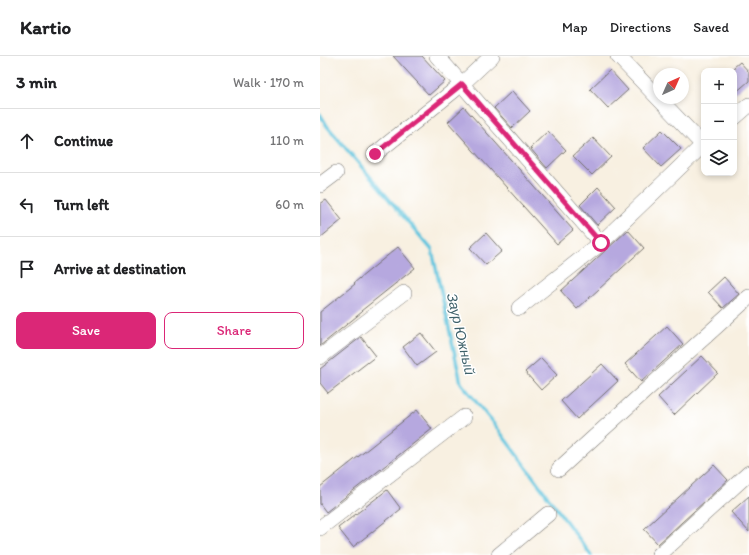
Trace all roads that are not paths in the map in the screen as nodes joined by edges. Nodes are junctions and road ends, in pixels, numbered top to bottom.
1 (437, 56) edge
2 (492, 56) edge
3 (618, 56) edge
4 (462, 84) junction
5 (749, 105) edge
6 (737, 115) edge
7 (701, 142) edge
8 (701, 148) edge
9 (375, 154) dead end
10 (336, 173) dead end
11 (320, 185) edge
12 (601, 243) junction
13 (404, 293) dead end
14 (749, 297) edge
15 (519, 308) dead end
16 (320, 357) edge
17 (464, 417) dead end
18 (558, 469) dead end
19 (749, 473) edge
20 (548, 514) dead end
21 (320, 528) edge
22 (499, 555) edge
23 (659, 555) edge

1 - 4 street
2 - 4 street
3 - 7 street
4 - 9 street
4 - 12 street
5 - 6 street
8 - 12 street
10 - 11 street
12 - 15 street
13 - 16 street
14 - 18 street
17 - 21 street
19 - 23 street
20 - 22 street

